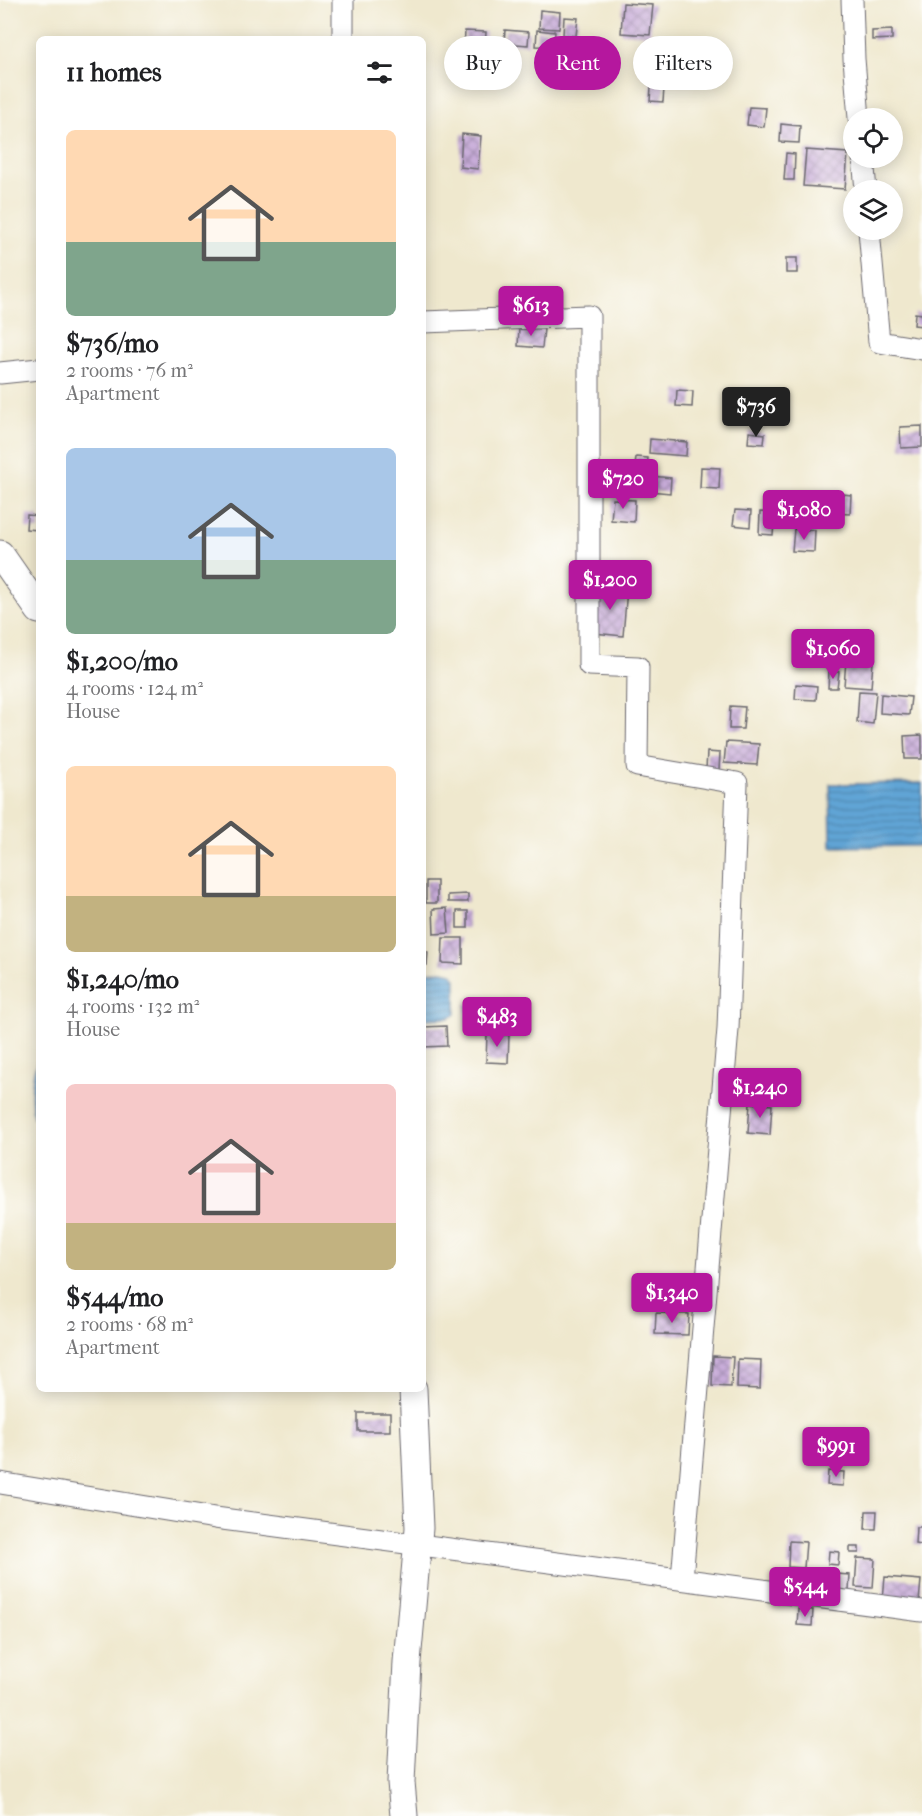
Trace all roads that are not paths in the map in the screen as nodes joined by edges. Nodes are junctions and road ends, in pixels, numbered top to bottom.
1 (343, 0) edge
2 (852, 0) edge
3 (343, 36) edge
4 (858, 108) edge
5 (870, 240) edge
6 (426, 322) edge
7 (922, 349) edge
8 (36, 369) edge
9 (0, 373) edge
10 (0, 554) edge
11 (36, 606) edge
12 (413, 1392) edge
13 (0, 1483) edge
14 (417, 1544) junction
15 (682, 1579) junction
16 (922, 1611) edge
17 (404, 1816) edge

1 - 3 street
2 - 4 street
5 - 7 street
6 - 15 street
8 - 9 street
10 - 11 main road
12 - 14 main road
13 - 14 street
14 - 15 street
14 - 17 main road
15 - 16 street

